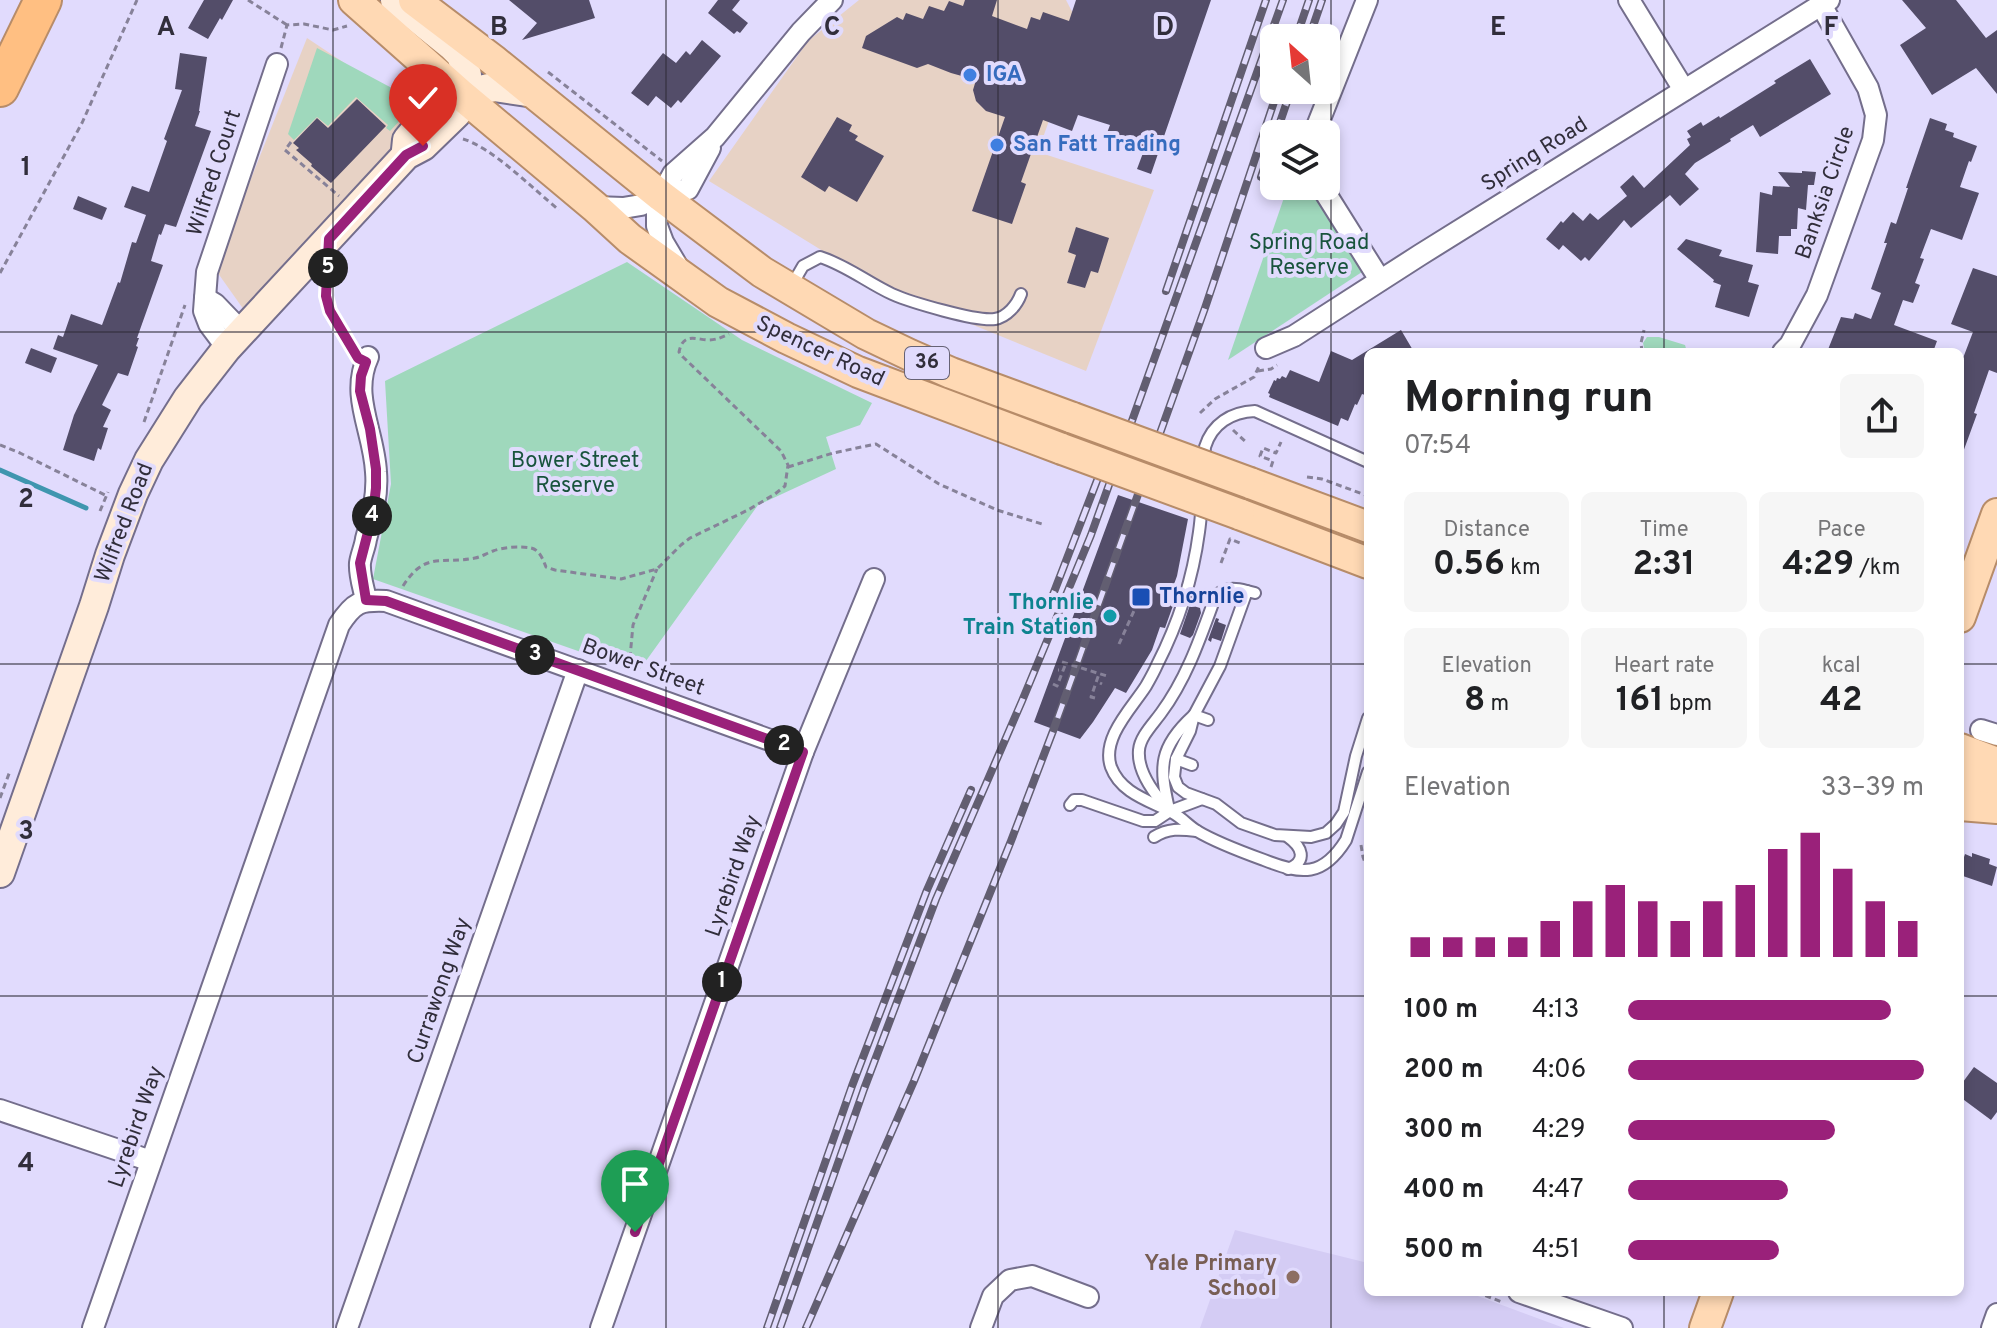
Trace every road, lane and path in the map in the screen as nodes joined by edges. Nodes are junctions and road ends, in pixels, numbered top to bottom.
1 (43, 0) edge
2 (137, 0) edge
3 (248, 0) edge
4 (395, 0) edge
5 (414, 0) edge
6 (832, 0) edge
7 (1367, 0) edge
8 (1629, 0) edge
9 (1825, 2) edge
10 (354, 12) edge
11 (287, 25) junction
12 (277, 64) joint
13 (0, 88) edge
14 (1684, 90) junction
15 (534, 93) junction
16 (460, 94) junction
17 (1320, 120) edge
18 (291, 142) dead end
19 (661, 196) junction
20 (342, 199) dead end
21 (1338, 200) edge
22 (595, 207) junction
23 (329, 239) junction
24 (0, 273) edge
25 (1380, 280) junction
26 (687, 281) junction
27 (790, 289) junction
28 (1021, 294) dead end
29 (195, 301) junction
30 (737, 329) dead end
31 (1644, 330) dead end
32 (234, 340) junction
33 (1266, 348) joint
34 (1642, 348) edge
35 (1787, 348) edge
36 (367, 359) joint
37 (938, 403) junction
38 (1200, 413) dead end
39 (141, 429) dead end
40 (1281, 442) dead end
41 (0, 445) edge
42 (1364, 460) edge
43 (788, 467) junction
44 (1260, 477) junction
45 (113, 487) dead end
46 (1997, 514) edge
47 (1042, 524) dead end
48 (1243, 524) junction
49 (1364, 525) edge
50 (1364, 562) edge
51 (1221, 563) dead end
52 (657, 569) junction
53 (874, 579) dead end
54 (399, 592) dead end
55 (366, 600) junction
56 (1151, 606) dead end
57 (1964, 606) edge
58 (1119, 644) dead end
59 (578, 670) junction
60 (1099, 674) junction
61 (1107, 676) dead end
62 (1054, 684) dead end
63 (625, 688) junction
64 (1094, 698) dead end
65 (1194, 715) junction
66 (1208, 720) dead end
67 (1364, 731) edge
68 (1979, 738) edge
69 (803, 752) junction
70 (1176, 759) junction
71 (1997, 763) edge
72 (1192, 765) dead end
73 (1964, 778) edge
74 (1364, 784) edge
75 (1997, 791) edge
76 (1202, 799) junction
77 (1070, 805) dead end
78 (1964, 805) edge
79 (1997, 808) edge
80 (1170, 811) junction
81 (1155, 821) junction
82 (1197, 831) junction
83 (1288, 837) junction
84 (1360, 843) dead end
85 (1364, 860) edge
86 (1288, 869) junction
87 (0, 873) edge
88 (0, 1110) edge
89 (151, 1161) junction
90 (1530, 1296) edge
91 (1717, 1296) edge
92 (1088, 1297) dead end
93 (1997, 1314) edge
94 (93, 1328) edge
95 (347, 1328) edge
96 (601, 1328) edge
97 (981, 1328) edge
98 (1622, 1328) edge
99 (1705, 1328) edge
100 (1992, 1328) edge

1 - 13 highway
2 - 24 path
3 - 11 path
4 - 16 main road, Wilfred Road
5 - 15 main road, Spencer Road / 36
6 - 19 street
7 - 17 street
8 - 14 street
9 - 14 street, Spring Road
9 - 35 street, Banksia Circle
10 - 11 path
10 - 16 main road, Spencer Road / 36
11 - 12 path
12 - 29 street, Wilfred Court
14 - 25 street, Spring Road
15 - 16 main road
15 - 19 main road, Spencer Road / 36
16 - 22 main road, Spencer Road / 36
16 - 23 main road, Wilfred Road
18 - 20 path
19 - 22 street
19 - 26 street
19 - 27 main road, Spencer Road / 36
21 - 25 street
22 - 26 main road, Spencer Road / 36
23 - 32 main road, Wilfred Road
23 - 36 path
25 - 33 street, Spring Road
26 - 37 main road, Spencer Road / 36
27 - 28 lane
27 - 37 main road
27 - 44 main road, Spencer Road / 36, bridge
29 - 32 street
29 - 39 path
30 - 43 path
31 - 34 path
32 - 87 main road, Wilfred Road
33 - 38 path
36 - 55 street
37 - 48 main road, Spencer Road / 36, bridge
40 - 44 path
41 - 45 path
42 - 80 lane
43 - 47 path
43 - 52 path
44 - 49 main road, Spencer Road / 36
46 - 57 main road
48 - 50 main road, Spencer Road / 36
48 - 51 path
52 - 54 path
52 - 63 path
53 - 69 street, Lyrebird Way
55 - 59 street, Bower Street
55 - 89 street, Lyrebird Way
56 - 58 path
59 - 63 street, Bower Street
59 - 95 street, Currawong Way
60 - 61 path, bridge
60 - 62 path, bridge
60 - 64 path, bridge
63 - 69 street, Bower Street
65 - 66 lane
65 - 70 lane
65 - 80 lane
65 - 80 lane
67 - 83 lane
68 - 71 main road
69 - 96 street, Lyrebird Way
70 - 72 lane
70 - 76 lane
73 - 75 main road
74 - 86 lane
76 - 80 lane
76 - 83 lane
77 - 81 lane
78 - 79 main road
80 - 81 lane
80 - 82 lane
81 - 82 lane
82 - 86 lane
83 - 86 lane
84 - 85 path
88 - 89 street
89 - 94 street, Lyrebird Way
90 - 98 street
91 - 99 main road
92 - 97 street
93 - 100 street

